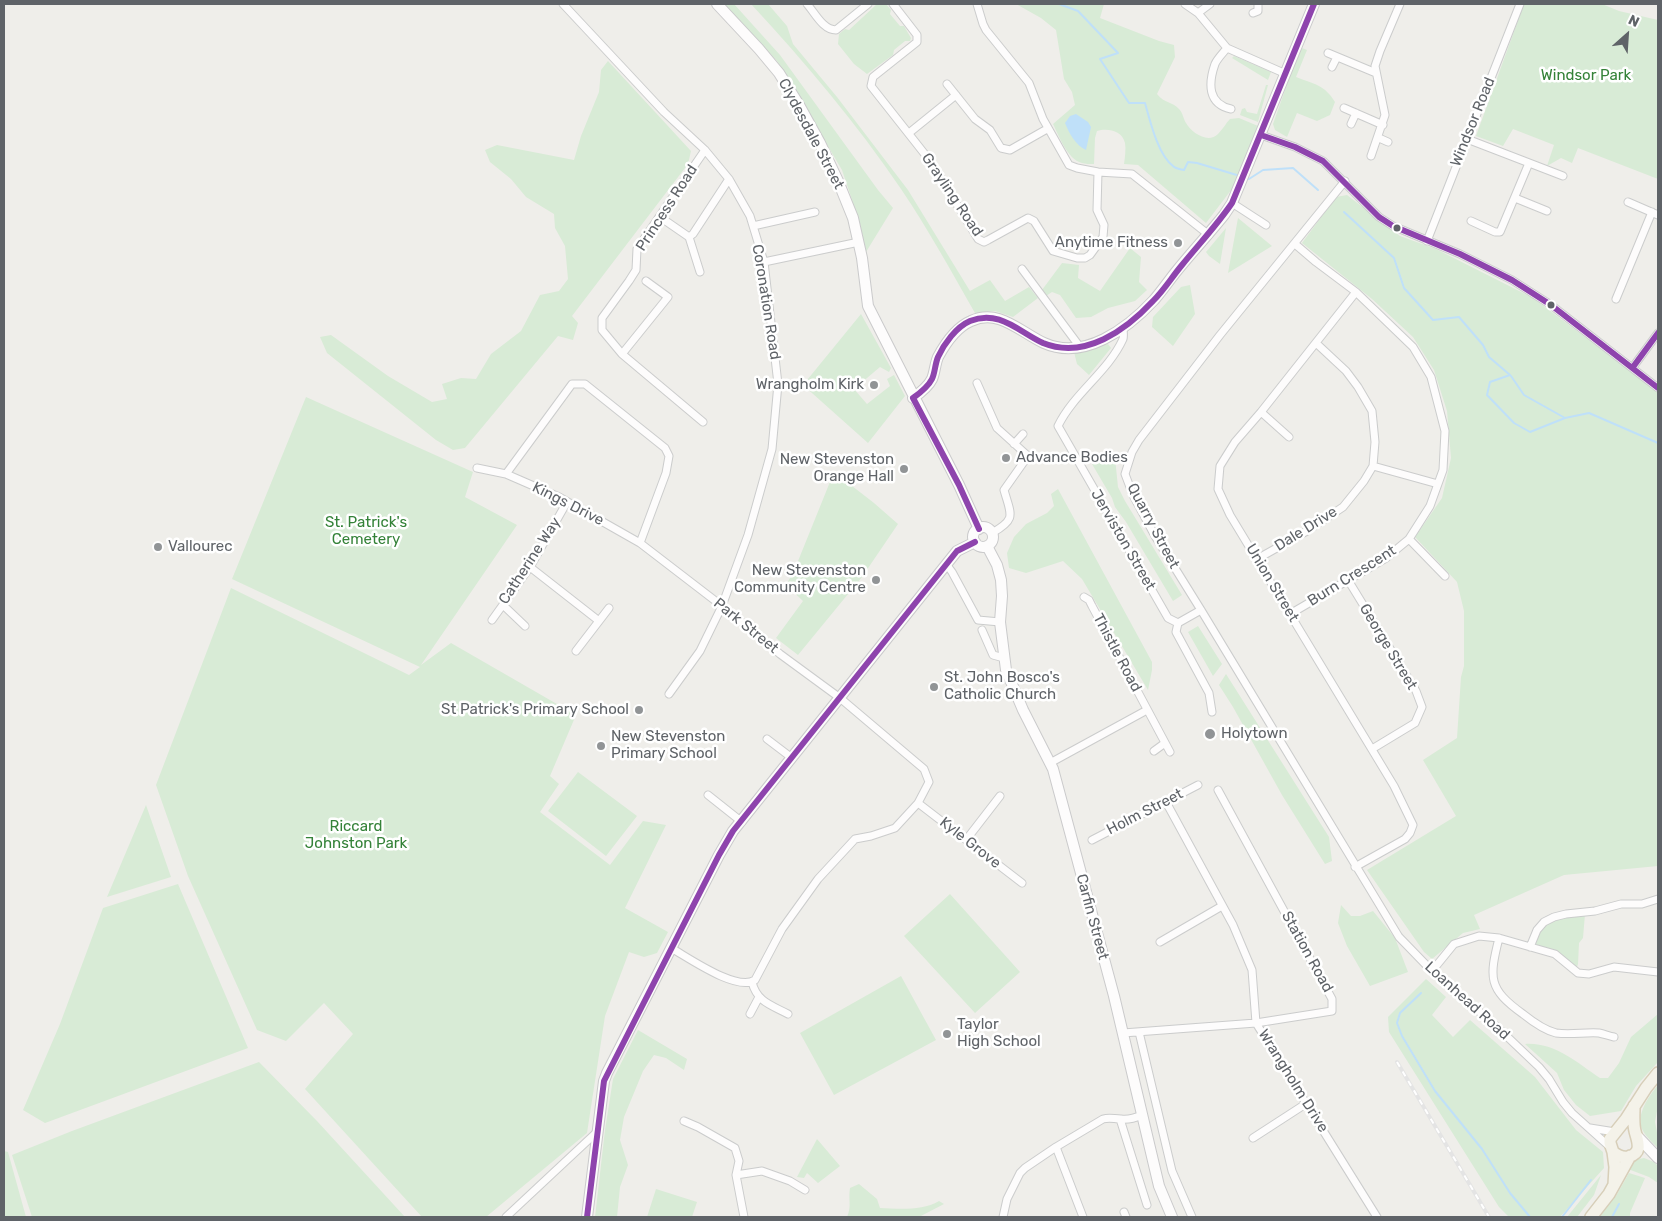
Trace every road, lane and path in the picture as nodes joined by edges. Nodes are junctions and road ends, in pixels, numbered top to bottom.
1 (563, 4) edge
2 (717, 4) edge
3 (807, 4) edge
4 (868, 4) edge
5 (893, 4) edge
6 (977, 4) edge
7 (1185, 4) edge
8 (1210, 4) edge
9 (1258, 4) edge
10 (1314, 4) edge
11 (1400, 4) edge
12 (1520, 4) edge
13 (1198, 13) junction
14 (1253, 13) dead end
15 (1227, 48) junction
16 (1328, 53) dead end
17 (1337, 57) junction
18 (1332, 67) dead end
19 (1376, 73) junction
20 (1286, 74) junction
21 (947, 84) dead end
22 (956, 95) junction
23 (1344, 108) dead end
24 (1231, 110) dead end
25 (1356, 113) junction
26 (1351, 124) dead end
27 (1382, 125) junction
28 (1047, 129) junction
29 (908, 133) junction
30 (1261, 135) junction
31 (1379, 138) junction
32 (1467, 139) junction
33 (1388, 142) dead end
34 (705, 150) junction
35 (1372, 156) dead end
36 (1529, 163) junction
37 (1559, 165) dead end
38 (1098, 172) junction
39 (729, 179) junction
40 (1345, 181) junction
41 (1515, 198) junction
42 (1232, 202) junction
43 (1628, 202) dead end
44 (1547, 211) dead end
45 (815, 212) dead end
46 (1655, 214) edge
47 (660, 216) junction
48 (1471, 221) dead end
49 (1266, 225) dead end
50 (753, 226) junction
51 (1209, 235) junction
52 (689, 237) junction
53 (1427, 241) junction
54 (859, 242) junction
55 (1295, 244) junction
56 (764, 262) junction
57 (1022, 269) dead end
58 (700, 272) dead end
59 (646, 281) dead end
60 (1356, 292) junction
61 (1616, 299) dead end
62 (1123, 328) junction
63 (1658, 332) edge
64 (1316, 344) junction
65 (1080, 347) junction
66 (622, 354) junction
67 (1633, 367) junction
68 (977, 383) dead end
69 (1658, 388) edge
70 (913, 398) junction
71 (1261, 412) junction
72 (703, 422) dead end
73 (1023, 434) dead end
74 (1289, 437) dead end
75 (1014, 444) junction
76 (1373, 466) junction
77 (477, 468) dead end
78 (506, 474) junction
79 (1438, 484) junction
80 (567, 502) junction
81 (979, 528) junction
82 (992, 532) junction
83 (1409, 539) junction
84 (975, 542) junction
85 (640, 543) junction
86 (987, 546) junction
87 (653, 554) joint
88 (1257, 559) junction
89 (946, 564) junction
90 (530, 567) junction
91 (1445, 576) dead end
92 (1348, 580) junction
93 (1084, 597) dead end
94 (503, 605) junction
95 (722, 606) junction
96 (609, 608) dead end
97 (1201, 610) junction
98 (1290, 614) junction
99 (492, 620) dead end
100 (978, 620) junction
101 (599, 621) junction
102 (1000, 622) junction
103 (1178, 623) junction
104 (525, 626) dead end
105 (576, 651) dead end
106 (1004, 658) junction
107 (669, 694) dead end
108 (840, 698) junction
109 (1148, 710) junction
110 (1212, 712) dead end
111 (767, 739) dead end
112 (1165, 743) junction
113 (1372, 749) junction
114 (1154, 751) dead end
115 (1170, 752) dead end
116 (792, 758) junction
117 (1050, 763) junction
118 (1198, 784) dead end
119 (1218, 790) dead end
120 (708, 795) dead end
121 (1000, 796) dead end
122 (1166, 802) junction
123 (918, 804) junction
124 (742, 822) junction
125 (966, 840) junction
126 (1092, 840) dead end
127 (1355, 867) junction
128 (1022, 883) dead end
129 (1658, 899) edge
130 (1222, 906) junction
131 (1499, 938) junction
132 (1160, 942) dead end
133 (1530, 947) junction
134 (671, 948) junction
135 (1432, 971) junction
136 (1658, 972) edge
137 (752, 982) junction
138 (758, 998) junction
139 (750, 1014) dead end
140 (788, 1014) dead end
141 (1256, 1023) junction
142 (1139, 1032) junction
143 (1123, 1033) junction
144 (1614, 1037) dead end
145 (1658, 1073) edge
146 (1307, 1103) junction
147 (1634, 1106) junction
148 (1142, 1115) junction
149 (1120, 1119) junction
150 (684, 1121) dead end
151 (1589, 1128) junction
152 (1617, 1131) junction
153 (598, 1132) junction
154 (1636, 1135) junction
155 (1253, 1138) dead end
156 (1056, 1147) junction
157 (1612, 1150) junction
158 (1632, 1155) junction
159 (1658, 1158) edge
160 (736, 1174) junction
161 (1614, 1184) junction
162 (805, 1190) dead end
163 (1147, 1205) dead end
164 (506, 1217) edge
165 (587, 1217) edge
166 (744, 1217) edge
167 (1003, 1217) edge
168 (1083, 1217) edge
169 (1172, 1217) edge
170 (1192, 1217) edge
171 (1377, 1217) edge
172 (1591, 1217) edge

1 - 34 street, Coronation Road
2 - 54 main road, Clydesdale Street
3 - 4 street
5 - 29 street, Grayling Road
6 - 28 street
7 - 13 street
8 - 13 street
9 - 14 street
10 - 20 main road
11 - 19 street
12 - 32 street, Windsor Road
13 - 15 street
15 - 20 street
15 - 24 street
16 - 17 street
17 - 18 street
17 - 19 street
19 - 27 street
20 - 30 main road
21 - 22 street
22 - 28 street
22 - 29 street
23 - 25 street
25 - 26 street
25 - 27 street
27 - 31 street
28 - 38 street
29 - 38 street, Grayling Road
30 - 40 street
30 - 42 main road
31 - 33 street
31 - 35 street
32 - 36 street
32 - 53 street, Windsor Road
34 - 39 street, Coronation Road
34 - 47 street, Princess Road
36 - 37 street
36 - 41 street
38 - 51 street
39 - 50 street, Coronation Road
39 - 52 street
40 - 53 street
40 - 55 street, Quarry Street
41 - 44 street
41 - 48 street
42 - 49 street
42 - 51 main road
43 - 46 street
45 - 50 street
46 - 61 street
47 - 52 street
47 - 66 street, Princess Road
50 - 56 street, Coronation Road
51 - 62 main road
52 - 58 street
53 - 67 street
54 - 56 street
54 - 70 main road, Clydesdale Street
55 - 60 street, Burn Crescent
55 - 97 street, Quarry Street
56 - 95 street, Coronation Road
57 - 65 street
59 - 66 street
60 - 64 street, Union Street
60 - 79 street, Burn Crescent
62 - 65 main road
62 - 103 street, Jerviston Street
63 - 67 street
64 - 71 street, Union Street
64 - 76 street, Dale Drive
65 - 70 main road
66 - 72 street, Princess Road
67 - 69 street
68 - 75 street
70 - 81 main road, Clydesdale Street
71 - 74 street
71 - 88 street, Union Street
73 - 75 street
75 - 82 street
76 - 79 street
76 - 88 street, Dale Drive
77 - 78 street, Kings Drive
78 - 80 street, Kings Drive
78 - 85 street
79 - 83 street, Burn Crescent
80 - 85 street, Kings Drive
80 - 90 street, Catherine Way
81 - 82 main road
81 - 84 main road
82 - 86 main road
83 - 91 street
83 - 92 street, Burn Crescent
84 - 86 main road
84 - 89 main road
85 - 87 street, Kings Drive
86 - 102 main road, Carfin Street
87 - 95 street, Park Street
88 - 98 street, Union Street
89 - 100 street
89 - 108 main road
90 - 94 street, Catherine Way
90 - 101 street
92 - 98 street, Burn Crescent
92 - 113 street, George Street
93 - 109 street, Thistle Road
94 - 99 street, Catherine Way
94 - 104 street
95 - 107 street, Coronation Road
95 - 108 street, Park Street
96 - 101 street
97 - 103 street
97 - 127 street, Quarry Street
98 - 113 street, Union Street
100 - 102 street
100 - 106 street
101 - 105 street
102 - 106 main road, Carfin Street
103 - 110 street
106 - 117 main road, Carfin Street
108 - 116 main road
108 - 123 street, Park Street
109 - 112 street, Thistle Road
109 - 117 street
111 - 116 street
112 - 114 street
112 - 115 street, Thistle Road
113 - 127 street, Union Street
116 - 124 main road
117 - 143 main road, Carfin Street
118 - 122 street, Holm Street
119 - 141 street, Station Road
120 - 124 street
121 - 125 street
122 - 126 street, Holm Street
122 - 130 street, Wrangholm Drive
123 - 125 street, Kyle Grove
123 - 137 street, Park Street
124 - 134 main road
125 - 128 street, Kyle Grove
127 - 135 street, Loanhead Road
129 - 133 street
130 - 132 street
130 - 141 street, Wrangholm Drive
131 - 133 street
131 - 135 street
131 - 144 street
133 - 136 street
134 - 137 street
134 - 153 main road
135 - 151 street, Loanhead Road
137 - 138 street
138 - 139 street
138 - 140 street
141 - 142 street, Station Road
141 - 146 street, Wrangholm Drive
142 - 143 street, Station Road
142 - 170 street
143 - 148 main road, Carfin Street
145 - 147 main road
146 - 155 street
146 - 171 street, Wrangholm Drive
147 - 152 main road
147 - 154 main road
148 - 149 street
148 - 169 main road, Carfin Street
149 - 156 street
149 - 163 street
150 - 160 street
151 - 152 street
151 - 157 street, Loanhead Road
152 - 154 main road
152 - 157 main road
153 - 164 street
153 - 165 main road
154 - 158 main road
154 - 159 main road
156 - 167 street
156 - 168 street
157 - 158 main road
157 - 161 main road
158 - 159 main road
158 - 161 main road
160 - 162 street
160 - 166 street
161 - 172 main road

